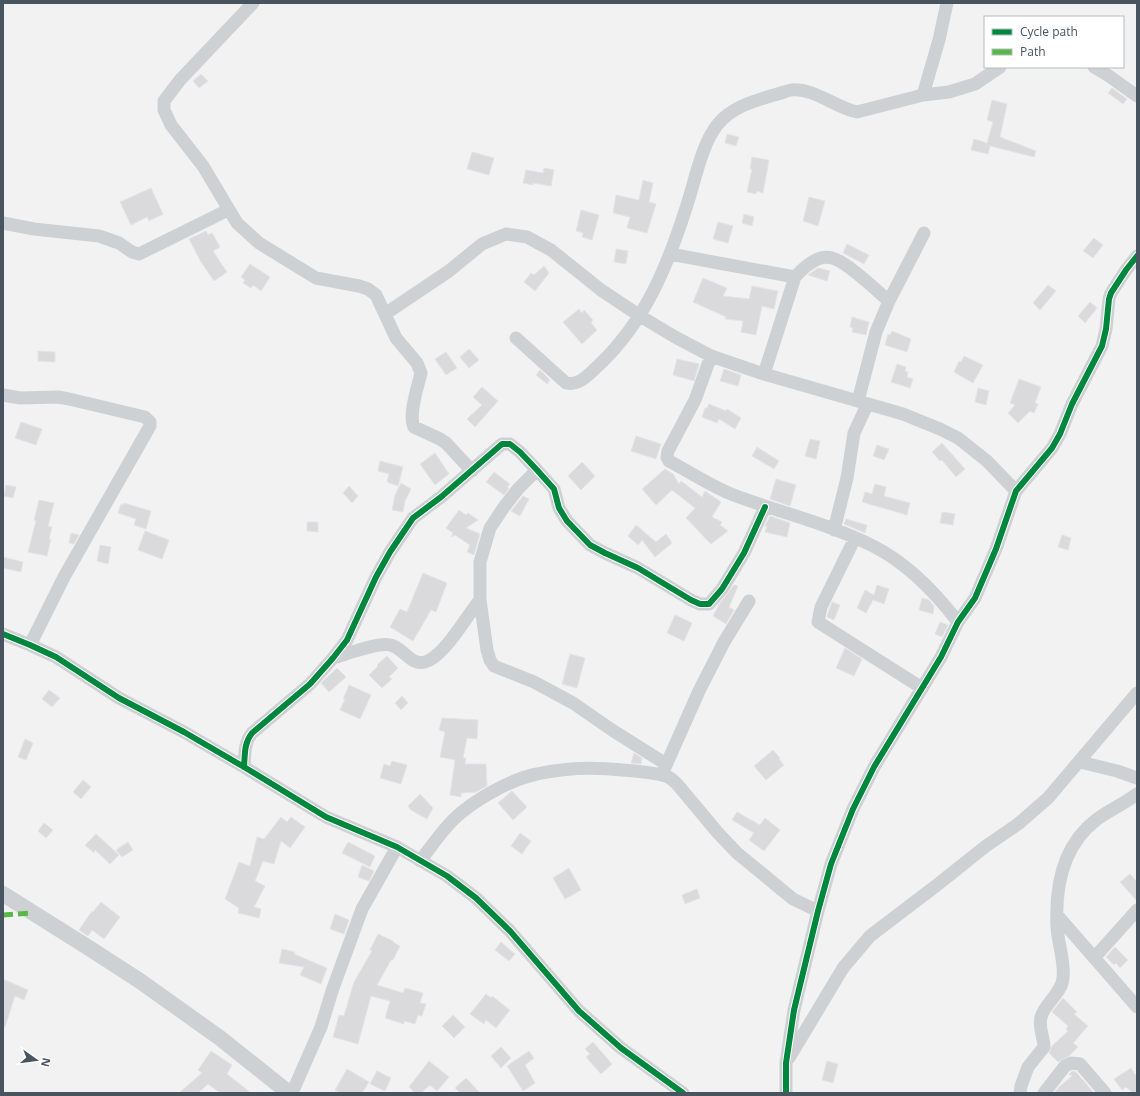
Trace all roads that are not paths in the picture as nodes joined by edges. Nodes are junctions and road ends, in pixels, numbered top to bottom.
1 (253, 3) edge
2 (947, 3) edge
3 (999, 68) edge
4 (1096, 68) edge
5 (923, 95) junction
6 (1137, 96) edge
7 (228, 210) junction
8 (3, 223) edge
9 (924, 234) dead end
10 (670, 254) junction
11 (1137, 256) edge
12 (796, 277) junction
13 (889, 301) junction
14 (385, 314) junction
15 (640, 316) junction
16 (516, 338) dead end
17 (711, 356) junction
18 (764, 374) junction
19 (3, 395) edge
20 (862, 403) junction
21 (537, 470) junction
22 (472, 471) junction
23 (1016, 491) junction
24 (765, 507) junction
25 (834, 530) junction
26 (855, 538) junction
27 (480, 600) junction
28 (749, 601) dead end
29 (958, 622) junction
30 (3, 634) edge
31 (30, 645) junction
32 (334, 658) junction
33 (922, 688) junction
34 (1137, 693) edge
35 (1080, 762) junction
36 (244, 766) junction
37 (663, 770) junction
38 (1137, 778) edge
39 (1137, 794) edge
40 (397, 847) junction
41 (420, 860) junction
42 (3, 894) edge
43 (1137, 910) edge
44 (818, 911) junction
45 (1057, 915) junction
46 (1094, 958) junction
47 (1137, 1007) edge
48 (786, 1063) junction
49 (291, 1093) edge
50 (683, 1093) edge
51 (786, 1093) edge
52 (1020, 1093) edge
53 (1044, 1093) edge
54 (1106, 1093) edge

1 - 7 street
2 - 5 street
3 - 5 street
4 - 6 street
5 - 10 street
7 - 8 street
7 - 14 street
9 - 13 street
10 - 12 street
10 - 15 street
11 - 23 street
12 - 13 street
12 - 18 street
13 - 20 street
14 - 15 street
14 - 22 street
15 - 16 street
15 - 17 street
17 - 18 street
17 - 24 street
18 - 20 street
19 - 31 street
20 - 23 street
20 - 25 street
21 - 22 street
21 - 24 street
21 - 27 street
22 - 32 street
23 - 29 street
24 - 25 street
25 - 26 street
26 - 29 street
26 - 33 street
27 - 32 street
27 - 37 street
28 - 37 street
29 - 33 street
30 - 31 street
31 - 36 street
32 - 36 street
33 - 44 street
34 - 35 street
35 - 38 street
35 - 48 street
36 - 40 street
37 - 41 street
37 - 44 street
39 - 45 street
40 - 41 street
40 - 49 street
41 - 50 street
42 - 49 street
43 - 46 street
44 - 48 street
45 - 46 street
45 - 52 street
46 - 47 street
48 - 51 street
53 - 54 street

